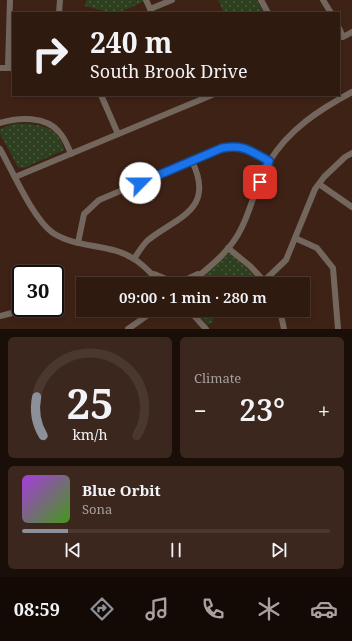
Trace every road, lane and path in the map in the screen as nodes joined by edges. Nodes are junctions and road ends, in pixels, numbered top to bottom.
1 (10, 0) edge
2 (60, 0) edge
3 (146, 0) edge
4 (172, 0) edge
5 (261, 0) edge
6 (323, 0) edge
7 (151, 11) edge
8 (60, 12) edge
9 (267, 12) edge
10 (330, 12) edge
11 (340, 30) edge
12 (352, 32) edge
13 (0, 68) edge
14 (11, 68) edge
15 (352, 92) edge
16 (101, 96) edge
17 (210, 96) edge
18 (0, 124) edge
19 (118, 134) junction
20 (0, 149) edge
21 (352, 153) edge
22 (71, 154) junction
23 (2, 158) edge
24 (192, 160) junction
25 (269, 161) junction
26 (15, 177) junction
27 (319, 184) junction
28 (352, 207) edge
29 (295, 238) junction
30 (78, 243) junction
31 (228, 248) junction
32 (134, 259) junction
33 (151, 273) junction
34 (201, 273) junction
35 (155, 277) edge
36 (159, 277) edge
37 (193, 277) edge
38 (197, 277) edge
39 (260, 277) edge
40 (271, 277) edge
41 (12, 313) dead end
42 (0, 316) edge
43 (145, 317) edge
44 (197, 317) edge
45 (281, 317) edge
46 (199, 319) joint
47 (128, 329) edge
48 (206, 329) edge
49 (284, 329) edge
50 (338, 329) edge

1 - 14 street
2 - 8 street
3 - 7 street
4 - 7 street
5 - 9 street
6 - 10 street
11 - 12 street
13 - 14 street
15 - 25 street
16 - 19 street
17 - 19 street
18 - 22 street
19 - 22 street
20 - 23 street
21 - 27 street
22 - 26 street
23 - 26 street
24 - 25 street
24 - 30 street
24 - 32 street
25 - 31 street
26 - 30 street
27 - 28 street
27 - 29 street
29 - 40 street
29 - 50 street
30 - 32 street
31 - 34 street
31 - 39 street
32 - 33 street
33 - 35 street
33 - 36 street
34 - 37 street
34 - 38 street
41 - 42 street
43 - 47 street
44 - 46 street
45 - 49 street
46 - 48 street

